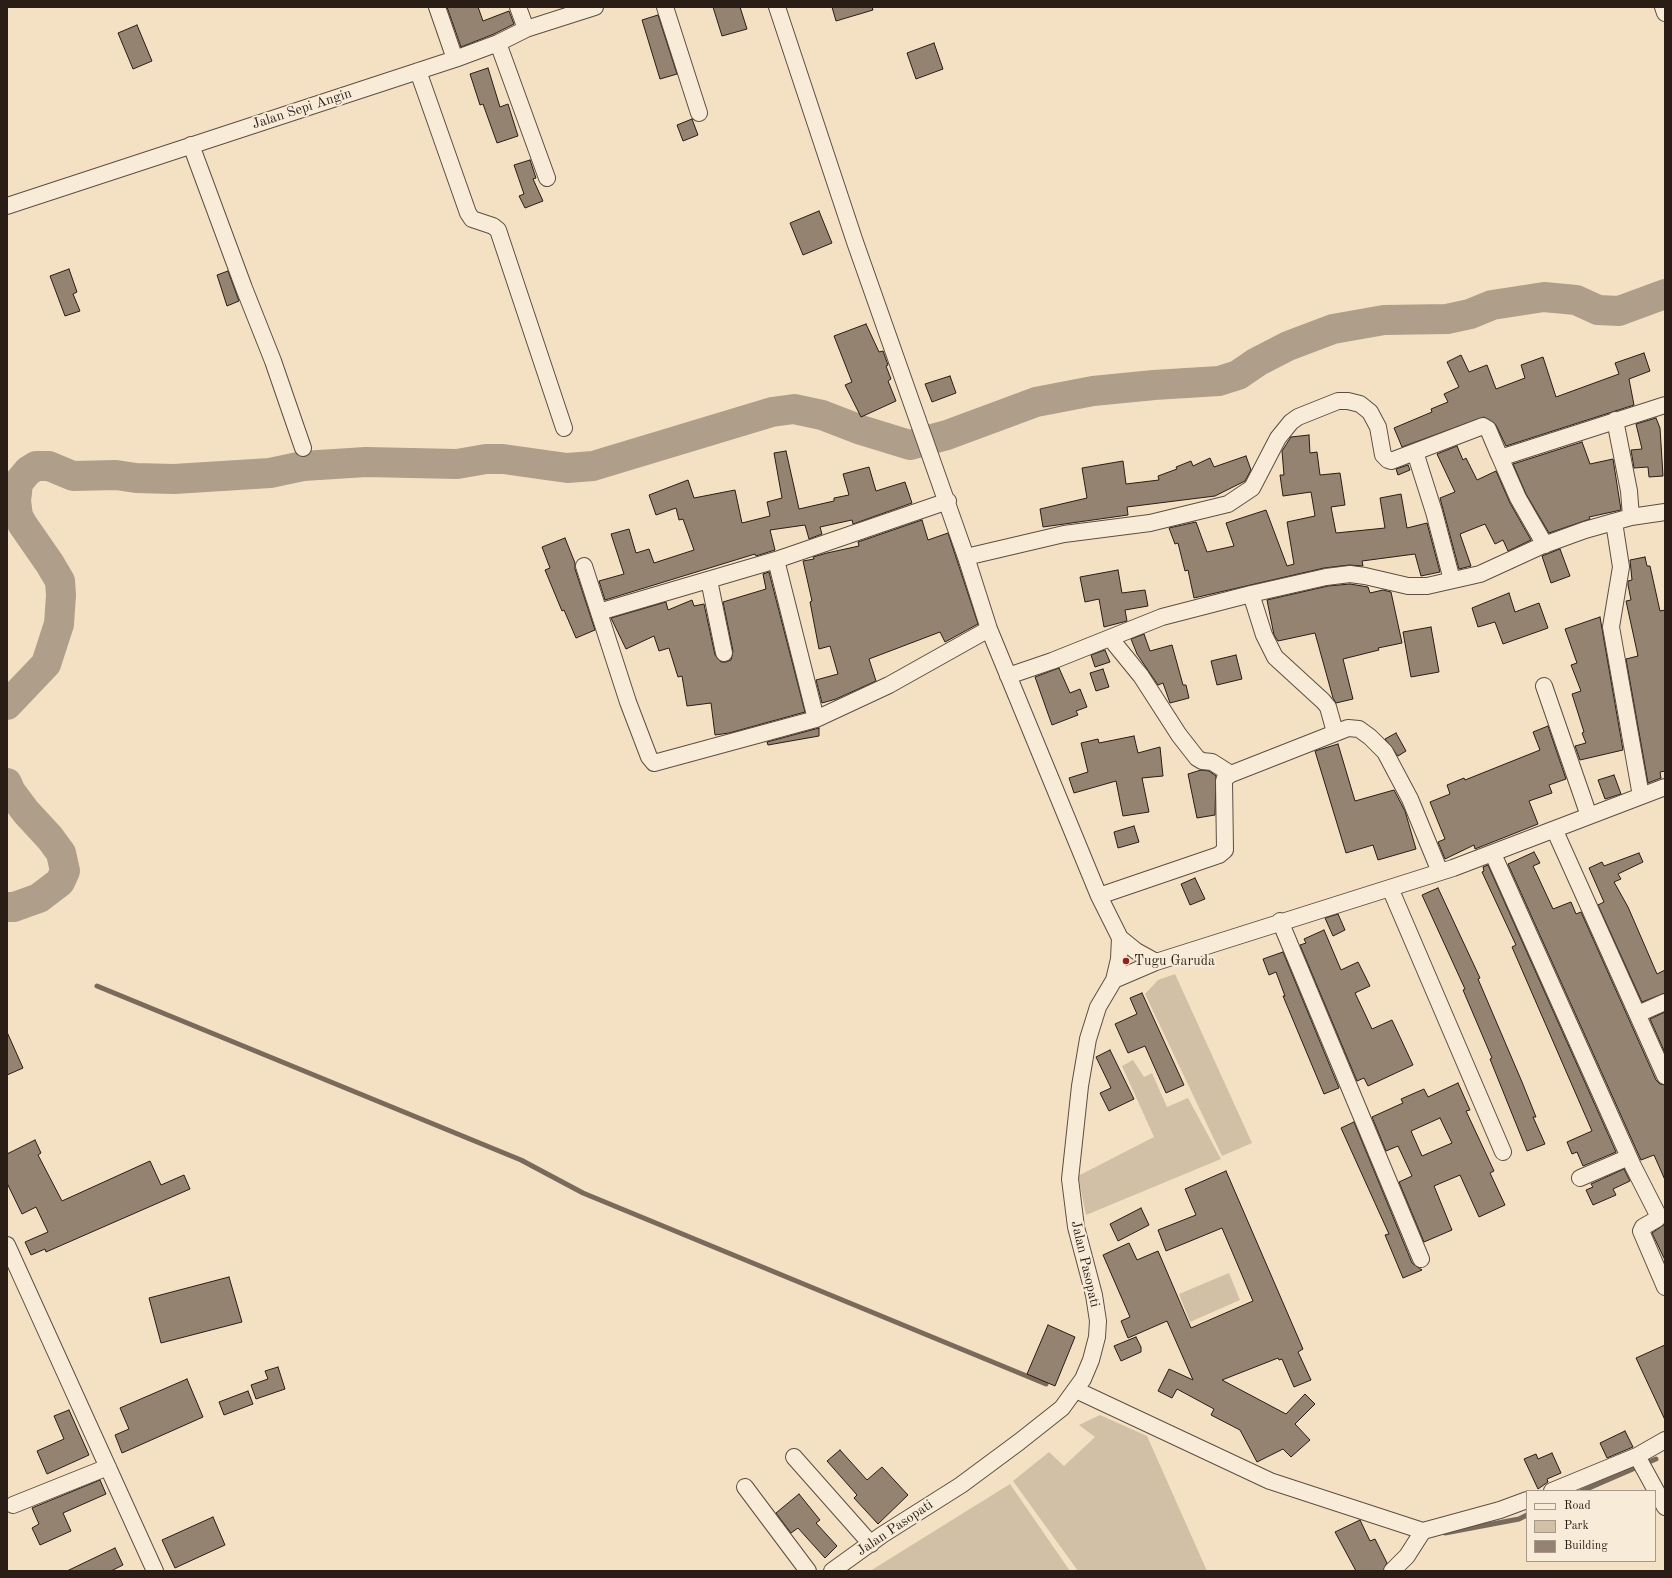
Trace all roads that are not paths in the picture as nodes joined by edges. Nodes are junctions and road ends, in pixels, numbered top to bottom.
1 (437, 7) edge
2 (518, 7) edge
3 (595, 7) edge
4 (665, 7) edge
5 (777, 7) edge
6 (1663, 7) edge
7 (1665, 13) edge
8 (526, 29) junction
9 (498, 43) junction
10 (455, 59) junction
11 (418, 71) junction
12 (699, 113) dead end
13 (191, 145) junction
14 (547, 178) dead end
15 (7, 206) edge
16 (1665, 405) edge
17 (1615, 420) junction
18 (564, 428) dead end
19 (303, 448) dead end
20 (1414, 452) junction
21 (1500, 457) junction
22 (948, 501) junction
23 (1665, 512) edge
24 (1631, 517) junction
25 (1614, 522) junction
26 (1545, 545) junction
27 (966, 557) junction
28 (776, 560) junction
29 (584, 566) dead end
30 (709, 580) junction
31 (1452, 580) junction
32 (1252, 594) junction
33 (599, 612) junction
34 (989, 630) junction
35 (1110, 638) junction
36 (724, 653) dead end
37 (1008, 676) junction
38 (1544, 686) dead end
39 (816, 719) junction
40 (1335, 732) junction
41 (1231, 774) junction
42 (1665, 787) edge
43 (1641, 796) junction
44 (1589, 816) junction
45 (1555, 830) junction
46 (1492, 854) junction
47 (1440, 872) junction
48 (1390, 888) junction
49 (1099, 896) junction
50 (1280, 921) junction
51 (1120, 938) junction
52 (1156, 962) junction
53 (1114, 980) junction
54 (1665, 1002) edge
55 (1638, 1014) junction
56 (1665, 1076) edge
57 (1504, 1152) dead end
58 (1629, 1157) junction
59 (1580, 1178) dead end
60 (7, 1245) edge
61 (1421, 1259) dead end
62 (1665, 1287) edge
63 (1076, 1390) junction
64 (1665, 1440) edge
65 (794, 1457) dead end
66 (1640, 1461) junction
67 (108, 1467) junction
68 (745, 1488) dead end
69 (1555, 1490) edge
70 (1656, 1490) edge
71 (1656, 1490) edge
72 (1526, 1500) edge
73 (14, 1505) dead end
74 (1665, 1507) edge
75 (1422, 1533) junction
76 (871, 1544) junction
77 (155, 1571) edge
78 (808, 1571) edge
79 (832, 1571) edge
80 (1392, 1571) edge

1 - 10 street
2 - 8 street
3 - 8 street, Jalan Sepi Angin
4 - 12 street
5 - 22 street
6 - 7 street
8 - 9 street, Jalan Sepi Angin
9 - 10 street, Jalan Sepi Angin
9 - 14 street
10 - 11 street, Jalan Sepi Angin
11 - 13 street, Jalan Sepi Angin
11 - 18 street
13 - 15 street, Jalan Sepi Angin
13 - 19 street
16 - 17 street
17 - 21 street
17 - 24 street
20 - 21 street
20 - 27 street
20 - 31 street
21 - 26 street
22 - 27 street
22 - 28 street
23 - 24 street
24 - 25 street
25 - 26 street
25 - 43 street
26 - 31 street
27 - 34 street
28 - 30 street
28 - 39 street
29 - 33 street
30 - 33 street
30 - 36 street
31 - 32 street
32 - 35 street
32 - 40 street
33 - 39 street
34 - 37 street
34 - 39 street
35 - 37 street
35 - 41 street
37 - 49 street
38 - 44 street
40 - 41 street
40 - 47 street
41 - 49 street
42 - 43 street
43 - 44 street
44 - 45 street
45 - 46 street
45 - 55 street
46 - 47 street
46 - 58 street
47 - 48 street
48 - 50 street
48 - 57 street
49 - 51 street
50 - 52 street
50 - 61 street
51 - 52 street
51 - 53 street, Jalan Pasopati
52 - 53 street
53 - 63 street, Jalan Pasopati
54 - 55 street
55 - 56 street
58 - 59 street
58 - 62 street
60 - 67 street
63 - 75 street
63 - 76 street, Jalan Pasopati
64 - 66 street
65 - 76 street
66 - 69 street
66 - 70 street
67 - 73 street
67 - 77 street
68 - 78 street
71 - 74 street
72 - 75 street
75 - 80 street
76 - 79 street, Jalan Pasopati

